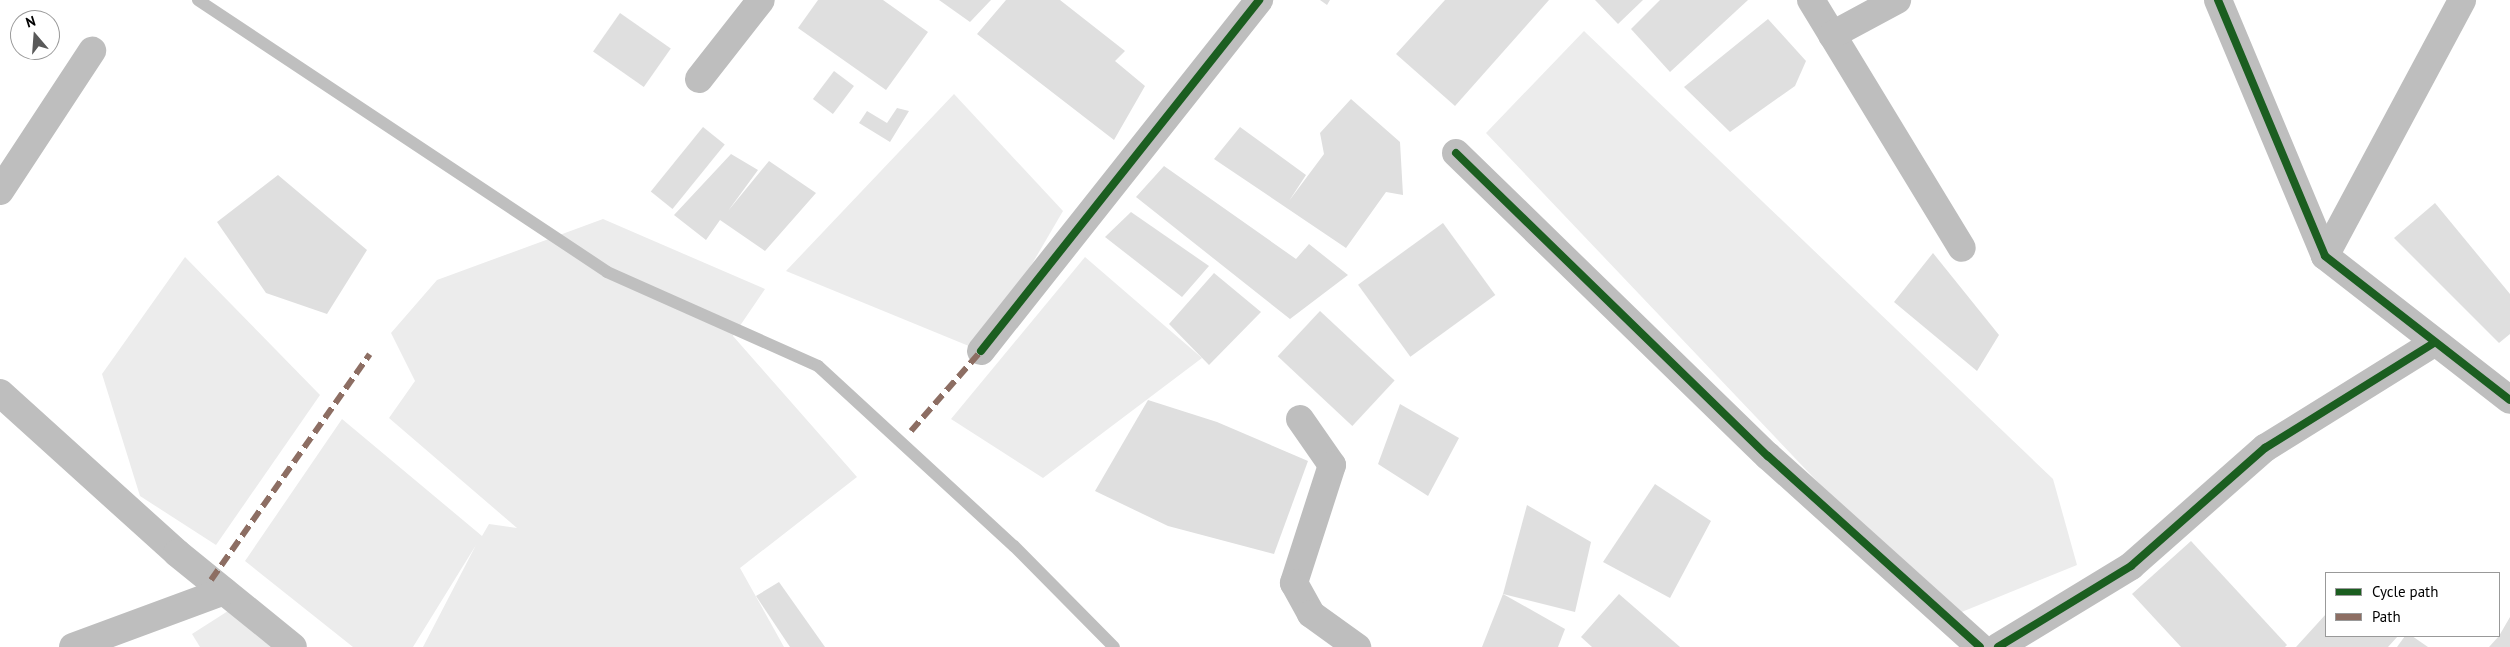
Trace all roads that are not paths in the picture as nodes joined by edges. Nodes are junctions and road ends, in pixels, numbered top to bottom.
1 (761, 0) edge
2 (1259, 0) edge
3 (1811, 0) edge
4 (1897, 0) edge
5 (2218, 0) edge
6 (2462, 0) edge
7 (1832, 35) junction
8 (92, 52) dead end
9 (699, 79) dead end
10 (1456, 153) dead end
11 (0, 191) edge
12 (1962, 248) dead end
13 (2325, 256) junction
14 (2435, 342) junction
15 (981, 351) dead end
16 (0, 394) edge
17 (2510, 400) edge
18 (1300, 419) dead end
19 (224, 591) junction
20 (73, 647) edge
21 (293, 647) edge
22 (1357, 647) edge
23 (1980, 647) edge
24 (1998, 647) edge

1 - 9 street
2 - 15 street
3 - 7 street
4 - 7 street
5 - 13 street
6 - 13 street
7 - 12 street
8 - 11 street
10 - 23 street
13 - 14 street
14 - 17 street
14 - 24 street
16 - 19 street
18 - 22 street
19 - 20 street
19 - 21 street

